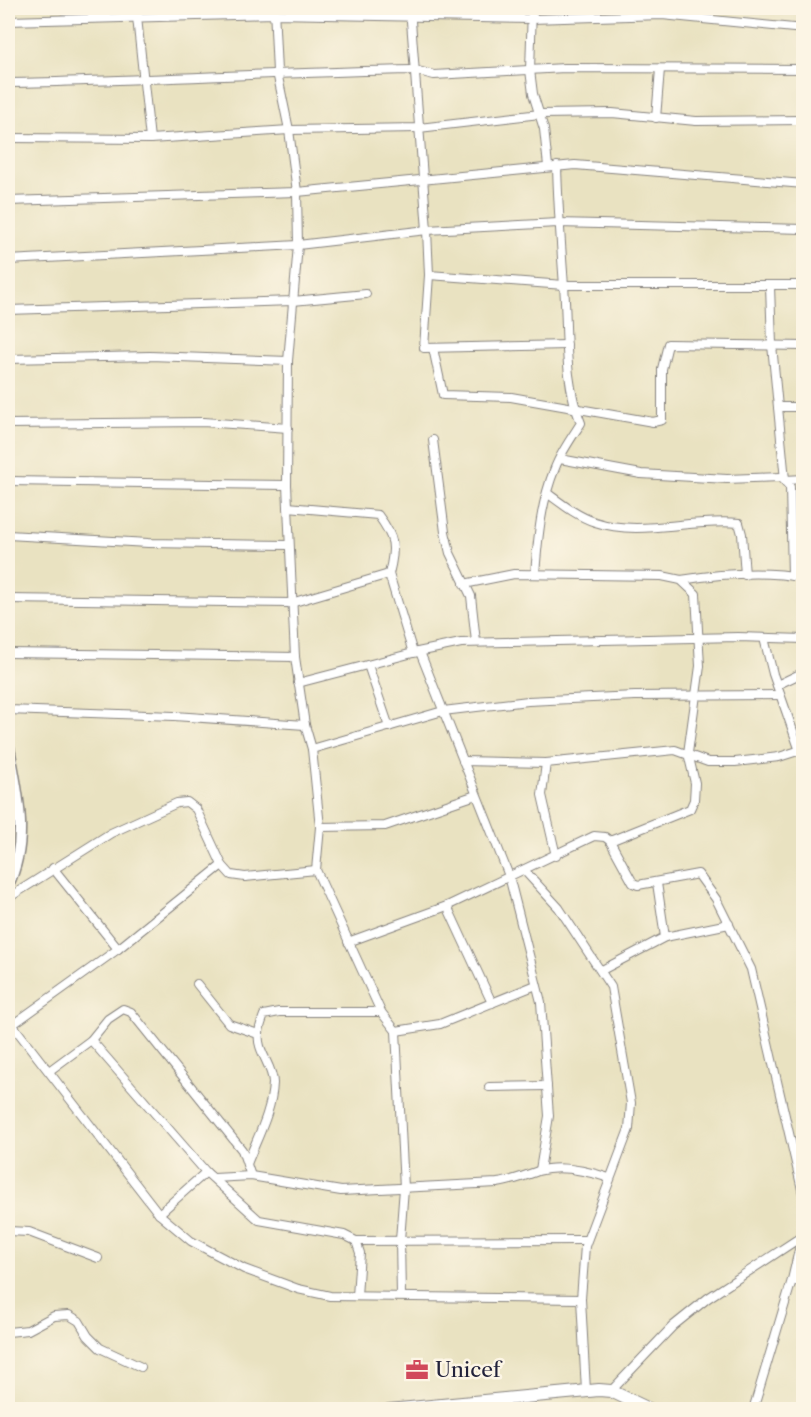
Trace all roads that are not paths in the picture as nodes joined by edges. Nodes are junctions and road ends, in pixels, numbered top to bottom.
1 (532, 8) edge
2 (274, 10) edge
3 (137, 12) edge
4 (410, 12) edge
5 (531, 19) junction
6 (8, 21) edge
7 (804, 29) edge
8 (660, 69) junction
9 (804, 69) edge
10 (414, 70) junction
11 (530, 70) junction
12 (277, 72) junction
13 (146, 80) junction
14 (8, 84) edge
15 (540, 114) junction
16 (656, 118) junction
17 (804, 120) edge
18 (419, 128) junction
19 (289, 130) junction
20 (8, 138) edge
21 (150, 139) junction
22 (552, 166) junction
23 (424, 179) junction
24 (804, 184) edge
25 (297, 192) junction
26 (8, 201) edge
27 (558, 223) junction
28 (804, 229) edge
29 (427, 230) junction
30 (298, 245) junction
31 (8, 260) edge
32 (429, 275) junction
33 (564, 285) junction
34 (804, 285) edge
35 (770, 286) junction
36 (366, 294) dead end
37 (293, 300) junction
38 (8, 310) edge
39 (567, 345) junction
40 (772, 345) junction
41 (804, 346) edge
42 (433, 348) junction
43 (8, 359) edge
44 (288, 361) junction
45 (574, 407) junction
46 (778, 407) junction
47 (804, 407) edge
48 (8, 424) edge
49 (288, 428) junction
50 (433, 440) dead end
51 (560, 459) junction
52 (804, 479) edge
53 (8, 480) edge
54 (785, 480) junction
55 (287, 485) junction
56 (547, 493) junction
57 (288, 507) junction
58 (8, 535) edge
59 (289, 545) junction
60 (389, 574) junction
61 (535, 574) junction
62 (745, 575) junction
63 (792, 576) junction
64 (804, 578) edge
65 (681, 580) junction
66 (464, 584) junction
67 (8, 599) edge
68 (291, 603) junction
69 (699, 637) junction
70 (764, 638) junction
71 (804, 639) edge
72 (476, 642) junction
73 (8, 653) edge
74 (416, 653) junction
75 (295, 657) junction
76 (368, 665) junction
77 (804, 672) edge
78 (298, 683) junction
79 (777, 685) junction
80 (780, 695) junction
81 (696, 696) junction
82 (8, 710) edge
83 (443, 711) junction
84 (305, 725) junction
85 (389, 727) junction
86 (8, 743) edge
87 (312, 749) junction
88 (802, 750) edge
89 (688, 753) junction
90 (463, 761) junction
91 (9, 762) edge
92 (546, 763) junction
93 (476, 795) junction
94 (320, 827) junction
95 (610, 841) junction
96 (555, 856) junction
97 (222, 865) junction
98 (53, 868) junction
99 (316, 870) junction
100 (524, 870) junction
101 (510, 876) junction
102 (657, 883) junction
103 (8, 885) edge
104 (8, 898) edge
105 (447, 906) junction
106 (729, 924) junction
107 (665, 937) junction
108 (348, 942) junction
109 (118, 949) junction
110 (602, 970) junction
111 (197, 984) dead end
112 (536, 985) junction
113 (492, 1003) junction
114 (381, 1012) junction
115 (10, 1022) edge
116 (396, 1031) junction
117 (258, 1034) junction
118 (91, 1040) junction
119 (49, 1071) junction
120 (547, 1086) junction
121 (489, 1087) dead end
122 (247, 1164) junction
123 (799, 1164) edge
124 (540, 1170) junction
125 (206, 1172) junction
126 (251, 1176) junction
127 (214, 1178) junction
128 (609, 1178) junction
129 (404, 1188) junction
130 (804, 1198) edge
131 (159, 1214) junction
132 (8, 1231) edge
133 (803, 1236) edge
134 (400, 1240) junction
135 (586, 1240) junction
136 (356, 1241) junction
137 (98, 1258) dead end
138 (792, 1280) junction
139 (804, 1283) edge
140 (401, 1295) junction
141 (357, 1296) junction
142 (580, 1299) junction
143 (8, 1332) edge
144 (141, 1367) dead end
145 (586, 1391) junction
146 (611, 1391) junction
147 (389, 1410) edge
148 (651, 1410) edge
149 (753, 1410) edge

1 - 5 street
2 - 3 street
2 - 4 street
2 - 12 street
3 - 6 street
3 - 13 street
4 - 5 street
4 - 10 street
5 - 7 street
5 - 11 street
8 - 9 street
8 - 11 street
8 - 16 street
10 - 11 street
10 - 12 street
10 - 18 street
11 - 15 street
12 - 13 street
12 - 19 street
13 - 14 street
13 - 21 street
15 - 16 street
15 - 18 street
15 - 22 street
16 - 17 street
18 - 19 street
18 - 23 street
19 - 21 street
19 - 25 street
20 - 21 street
22 - 23 street
22 - 24 street
22 - 27 street
23 - 25 street
23 - 29 street
25 - 26 street
25 - 30 street
27 - 28 street
27 - 29 street
27 - 33 street
29 - 30 street
29 - 32 street
30 - 31 street
30 - 37 street
32 - 33 street
32 - 42 street
33 - 35 street
33 - 39 street
34 - 35 street
35 - 40 street
36 - 37 street
37 - 38 street
37 - 44 street
39 - 42 street
39 - 45 street
40 - 41 street
40 - 45 street
40 - 46 street
42 - 45 street
43 - 44 street
44 - 49 street
45 - 51 street
46 - 47 street
46 - 54 street
48 - 49 street
49 - 55 street
50 - 66 street
51 - 54 street
51 - 56 street
52 - 54 street
53 - 55 street
54 - 63 street
55 - 57 street
56 - 61 street
56 - 62 street
57 - 59 street
57 - 60 street
58 - 59 street
59 - 68 street
60 - 68 street
60 - 74 street
61 - 65 street
61 - 66 street
62 - 63 street
62 - 65 street
63 - 64 street
65 - 69 street
66 - 72 street
67 - 68 street
68 - 75 street
69 - 70 street
69 - 72 street
69 - 81 street
70 - 71 street
70 - 79 street
72 - 74 street
73 - 75 street
74 - 76 street
74 - 83 street
75 - 78 street
76 - 78 street
76 - 85 street
77 - 79 street
78 - 84 street
79 - 80 street
80 - 81 street
80 - 88 street
81 - 83 street
81 - 89 street
82 - 84 street
83 - 85 street
83 - 90 street
84 - 87 street
85 - 87 street
86 - 91 street
87 - 94 street
88 - 89 street
89 - 92 street
89 - 95 street
90 - 92 street
90 - 93 street
91 - 103 street
92 - 96 street
93 - 94 street
93 - 101 street
94 - 99 street
95 - 96 street
95 - 102 street
96 - 100 street
97 - 98 street
97 - 99 street
97 - 109 street
98 - 104 street
98 - 109 street
99 - 108 street
100 - 101 street
100 - 110 street
101 - 105 street
101 - 112 street
102 - 106 street
102 - 107 street
105 - 108 street
105 - 113 street
106 - 107 street
106 - 123 street
107 - 110 street
108 - 114 street
109 - 115 street
110 - 128 street
111 - 117 street
112 - 113 street
112 - 120 street
113 - 116 street
114 - 116 street
114 - 117 street
115 - 119 street
116 - 129 street
117 - 122 street
118 - 119 street
118 - 122 street
118 - 125 street
119 - 131 street
120 - 121 street
120 - 124 street
122 - 126 street
123 - 130 street
124 - 128 street
124 - 129 street
125 - 127 street
125 - 131 street
126 - 127 street
126 - 129 street
127 - 136 street
128 - 135 street
129 - 134 street
131 - 141 street
132 - 137 street
133 - 138 street
133 - 146 street
134 - 135 street
134 - 136 street
134 - 140 street
135 - 142 street
136 - 141 street
138 - 139 street
138 - 149 street
140 - 141 street
140 - 142 street
142 - 145 street
143 - 144 street
145 - 146 main road
145 - 147 main road
146 - 148 main road

